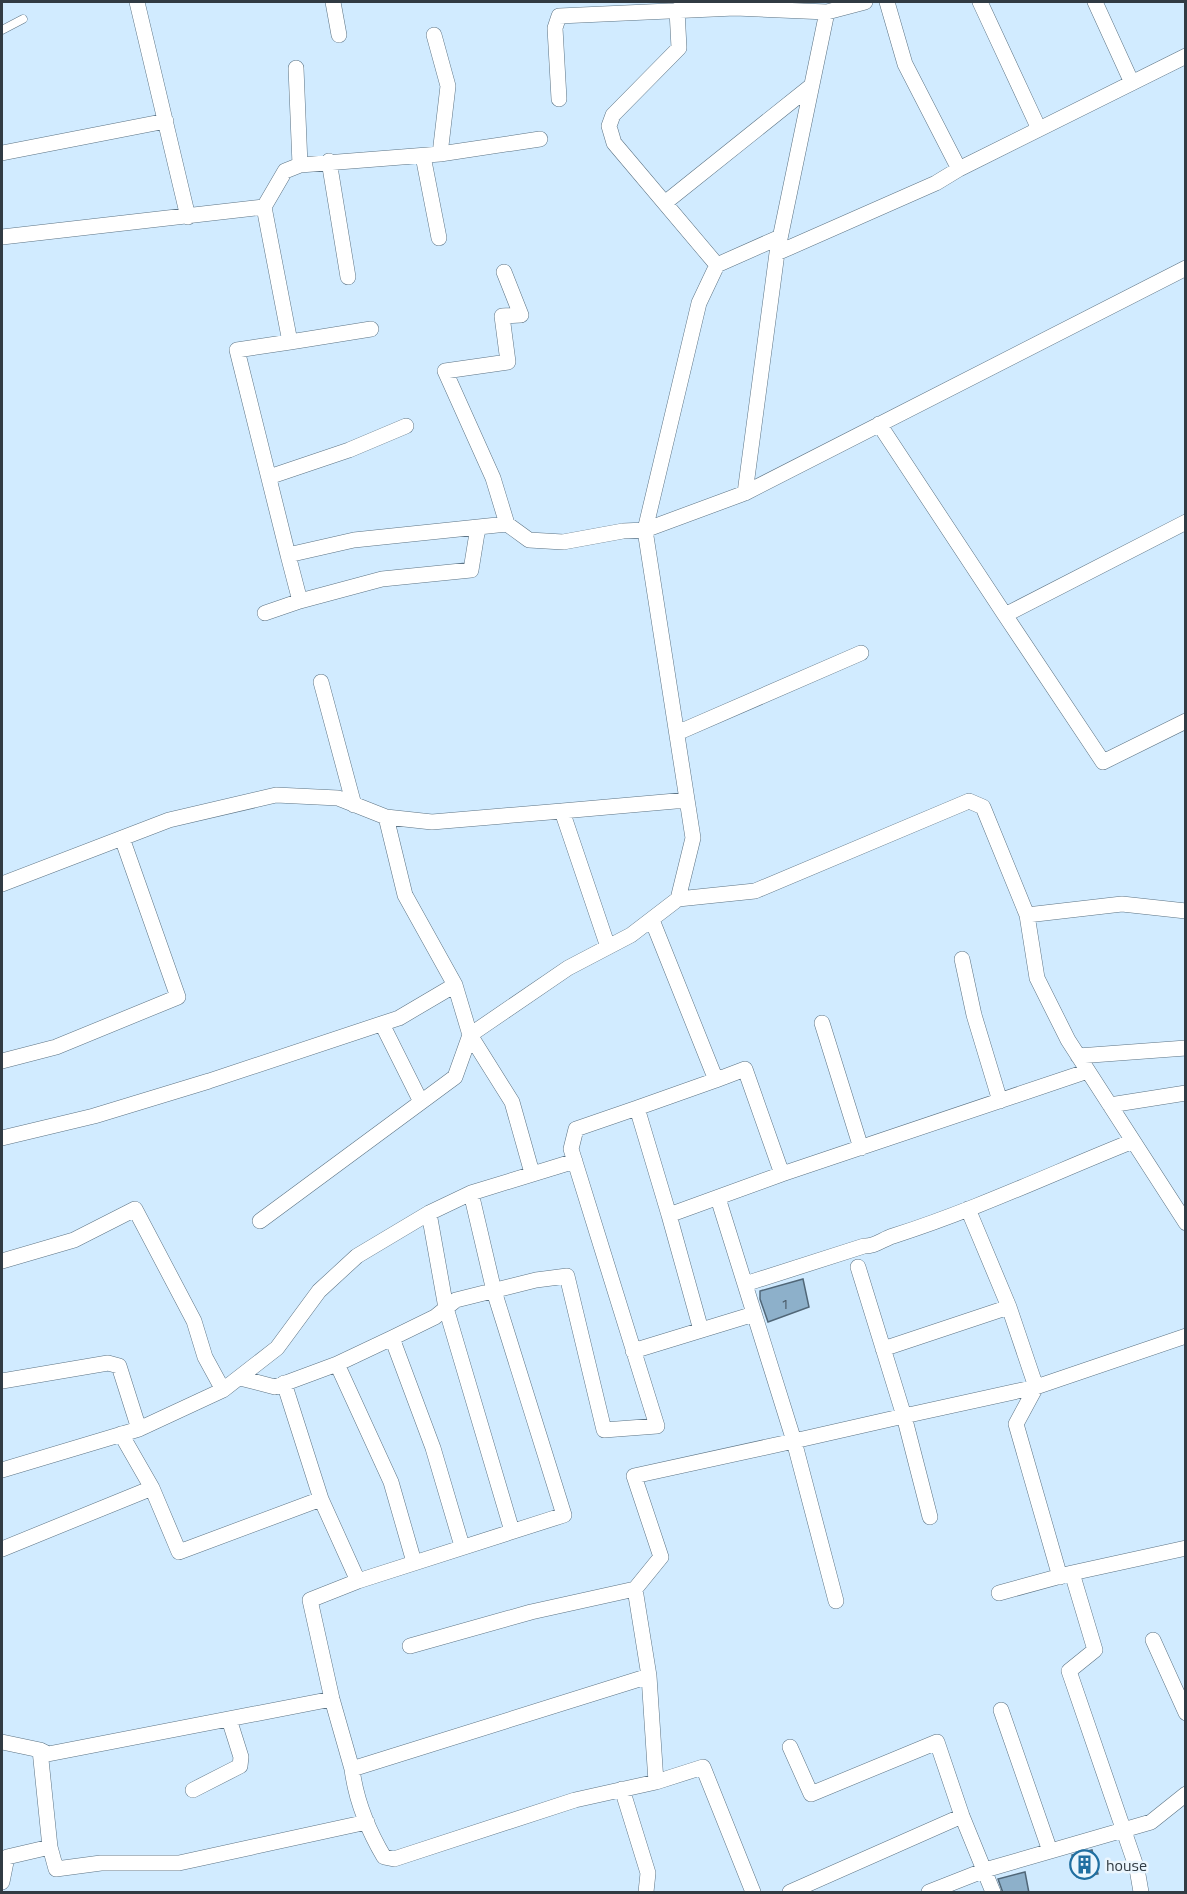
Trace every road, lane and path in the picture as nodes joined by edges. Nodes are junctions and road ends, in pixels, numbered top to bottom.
1 (137, 2) edge
2 (333, 2) edge
3 (865, 2) edge
4 (887, 2) edge
5 (980, 2) edge
6 (1095, 2) edge
7 (734, 5) edge
8 (677, 10) junction
9 (826, 12) junction
10 (23, 19) dead end
11 (2, 30) edge
12 (339, 35) dead end
13 (434, 35) dead end
14 (1185, 56) edge
15 (296, 68) dead end
16 (1132, 83) junction
17 (811, 87) junction
18 (559, 99) dead end
19 (166, 121) junction
20 (1039, 129) junction
21 (540, 139) dead end
22 (2, 153) edge
23 (440, 154) junction
24 (423, 156) junction
25 (330, 161) junction
26 (300, 165) junction
27 (958, 169) junction
28 (666, 202) junction
29 (264, 207) junction
30 (188, 217) junction
31 (2, 237) edge
32 (438, 237) dead end
33 (780, 237) junction
34 (777, 253) junction
35 (717, 265) junction
36 (1185, 268) edge
37 (504, 272) dead end
38 (348, 277) dead end
39 (371, 329) dead end
40 (290, 342) junction
41 (879, 424) junction
42 (406, 426) dead end
43 (268, 477) junction
44 (745, 493) junction
45 (1185, 522) edge
46 (507, 524) junction
47 (478, 527) junction
48 (645, 530) junction
49 (288, 555) junction
50 (300, 601) junction
51 (265, 614) dead end
52 (1005, 615) junction
53 (861, 653) dead end
54 (321, 682) dead end
55 (1185, 721) edge
56 (676, 733) junction
57 (687, 800) junction
58 (354, 805) junction
59 (562, 811) junction
60 (386, 817) junction
61 (122, 838) junction
62 (2, 884) edge
63 (678, 899) junction
64 (1185, 910) edge
65 (1027, 915) junction
66 (651, 920) junction
67 (608, 947) junction
68 (962, 959) dead end
69 (455, 985) junction
70 (382, 1023) junction
71 (822, 1023) dead end
72 (470, 1035) junction
73 (1185, 1048) edge
74 (1078, 1056) junction
75 (2, 1061) edge
76 (1088, 1071) junction
77 (716, 1080) junction
78 (1185, 1093) edge
79 (1000, 1101) junction
80 (421, 1102) junction
81 (1110, 1105) junction
82 (637, 1108) junction
83 (2, 1138) edge
84 (1133, 1141) junction
85 (861, 1148) junction
86 (574, 1161) junction
87 (532, 1173) junction
88 (782, 1174) junction
89 (471, 1193) junction
90 (718, 1198) junction
91 (968, 1209) junction
92 (429, 1213) junction
93 (669, 1215) junction
94 (260, 1221) dead end
95 (1185, 1223) edge
96 (2, 1261) edge
97 (858, 1267) dead end
98 (745, 1284) junction
99 (494, 1291) junction
100 (1010, 1307) junction
101 (446, 1308) junction
102 (754, 1314) junction
103 (701, 1330) junction
104 (1185, 1336) edge
105 (392, 1338) junction
106 (883, 1349) junction
107 (633, 1351) junction
108 (337, 1364) junction
109 (240, 1378) junction
110 (2, 1381) edge
111 (284, 1383) junction
112 (1036, 1387) junction
113 (223, 1390) junction
114 (904, 1416) junction
115 (139, 1429) junction
116 (121, 1434) junction
117 (794, 1442) junction
118 (2, 1470) edge
119 (152, 1488) junction
120 (321, 1499) junction
121 (930, 1517) dead end
122 (512, 1531) junction
123 (462, 1546) junction
124 (1185, 1548) edge
125 (2, 1549) edge
126 (414, 1562) junction
127 (1066, 1575) junction
128 (358, 1581) junction
129 (635, 1589) junction
130 (999, 1593) dead end
131 (836, 1601) dead end
132 (1153, 1640) dead end
133 (410, 1646) dead end
134 (649, 1676) junction
135 (332, 1700) junction
136 (1001, 1710) dead end
137 (1185, 1713) edge
138 (230, 1719) junction
139 (2, 1742) edge
140 (790, 1747) dead end
141 (40, 1750) junction
142 (352, 1769) junction
143 (656, 1782) junction
144 (622, 1789) junction
145 (193, 1790) dead end
146 (1185, 1794) edge
147 (962, 1816) junction
148 (367, 1822) junction
149 (1124, 1831) junction
150 (50, 1847) junction
151 (1050, 1851) junction
152 (985, 1870) junction
153 (2, 1882) edge
154 (646, 1893) edge
155 (753, 1893) edge
156 (790, 1893) edge
157 (929, 1893) edge
158 (993, 1893) edge
159 (1141, 1893) edge

1 - 19 street
2 - 12 street
3 - 9 street
4 - 27 street
5 - 20 street
6 - 16 street
7 - 8 street
7 - 9 street
8 - 18 street
8 - 28 street
9 - 17 street
10 - 11 lane
13 - 23 street
14 - 16 street
15 - 26 street
16 - 20 street
17 - 28 street
17 - 33 street
19 - 22 street
19 - 30 street
20 - 27 street
21 - 23 street
23 - 24 street
24 - 25 street
24 - 32 street
25 - 26 street
25 - 38 street
26 - 29 street
27 - 34 street
28 - 35 street
29 - 30 street
29 - 40 street
30 - 31 street
33 - 34 street
33 - 35 street
34 - 44 street
35 - 48 street
36 - 41 street
37 - 46 street
39 - 40 street
40 - 43 street
41 - 44 street
41 - 52 street
42 - 43 street
43 - 49 street
44 - 48 street
45 - 52 street
46 - 47 street
46 - 48 street
47 - 49 street
47 - 50 street
48 - 56 street
49 - 50 street
50 - 51 street
52 - 55 street
53 - 56 street
54 - 58 street
56 - 57 street
57 - 59 street
57 - 63 street
58 - 60 street
58 - 61 street
59 - 60 street
59 - 67 street
60 - 69 street
61 - 62 street
61 - 75 street
63 - 65 street
63 - 66 street
64 - 65 street
65 - 74 street
66 - 67 street
66 - 77 street
67 - 72 street
68 - 79 street
69 - 70 street
69 - 72 street
70 - 80 street
70 - 83 street
71 - 85 street
72 - 80 street
72 - 87 street
73 - 74 street
74 - 76 street
76 - 79 street
76 - 81 street
77 - 82 street
77 - 88 street
78 - 81 street
79 - 85 street
80 - 94 street
81 - 84 street
82 - 86 street
82 - 93 street
84 - 91 street
84 - 95 street
85 - 88 street
86 - 87 street
86 - 107 street
87 - 89 street
88 - 90 street
89 - 92 street
89 - 99 street
90 - 93 street
90 - 98 street
91 - 98 street
91 - 100 street
92 - 101 street
92 - 109 street
93 - 103 street
96 - 113 street
97 - 106 street
98 - 102 street
99 - 101 street
99 - 107 street
99 - 122 street
100 - 106 street
100 - 112 street
101 - 105 street
101 - 122 street
102 - 103 street
102 - 117 street
103 - 107 street
104 - 112 street
105 - 108 street
105 - 123 street
106 - 114 street
108 - 111 street
108 - 126 street
109 - 111 street
109 - 113 street
110 - 115 street
111 - 120 street
112 - 114 street
112 - 127 street
113 - 115 street
114 - 117 street
114 - 121 street
115 - 116 street
116 - 118 street
116 - 119 street
117 - 129 street
117 - 131 street
119 - 120 street
119 - 125 street
120 - 128 street
122 - 123 street
123 - 126 street
124 - 127 street
126 - 128 street
127 - 130 street
127 - 149 street
128 - 135 street
129 - 133 street
129 - 134 street
132 - 137 street
134 - 142 street
134 - 143 street
135 - 138 street
135 - 142 street
136 - 151 street
138 - 141 street
138 - 145 street
139 - 141 street
140 - 147 street
141 - 150 street
142 - 148 street
143 - 144 street
143 - 155 street
144 - 148 street
144 - 154 street
146 - 149 street
147 - 152 street
147 - 156 street
148 - 150 street
149 - 151 street
149 - 159 street
150 - 153 street
151 - 152 street
152 - 157 street
152 - 158 street

